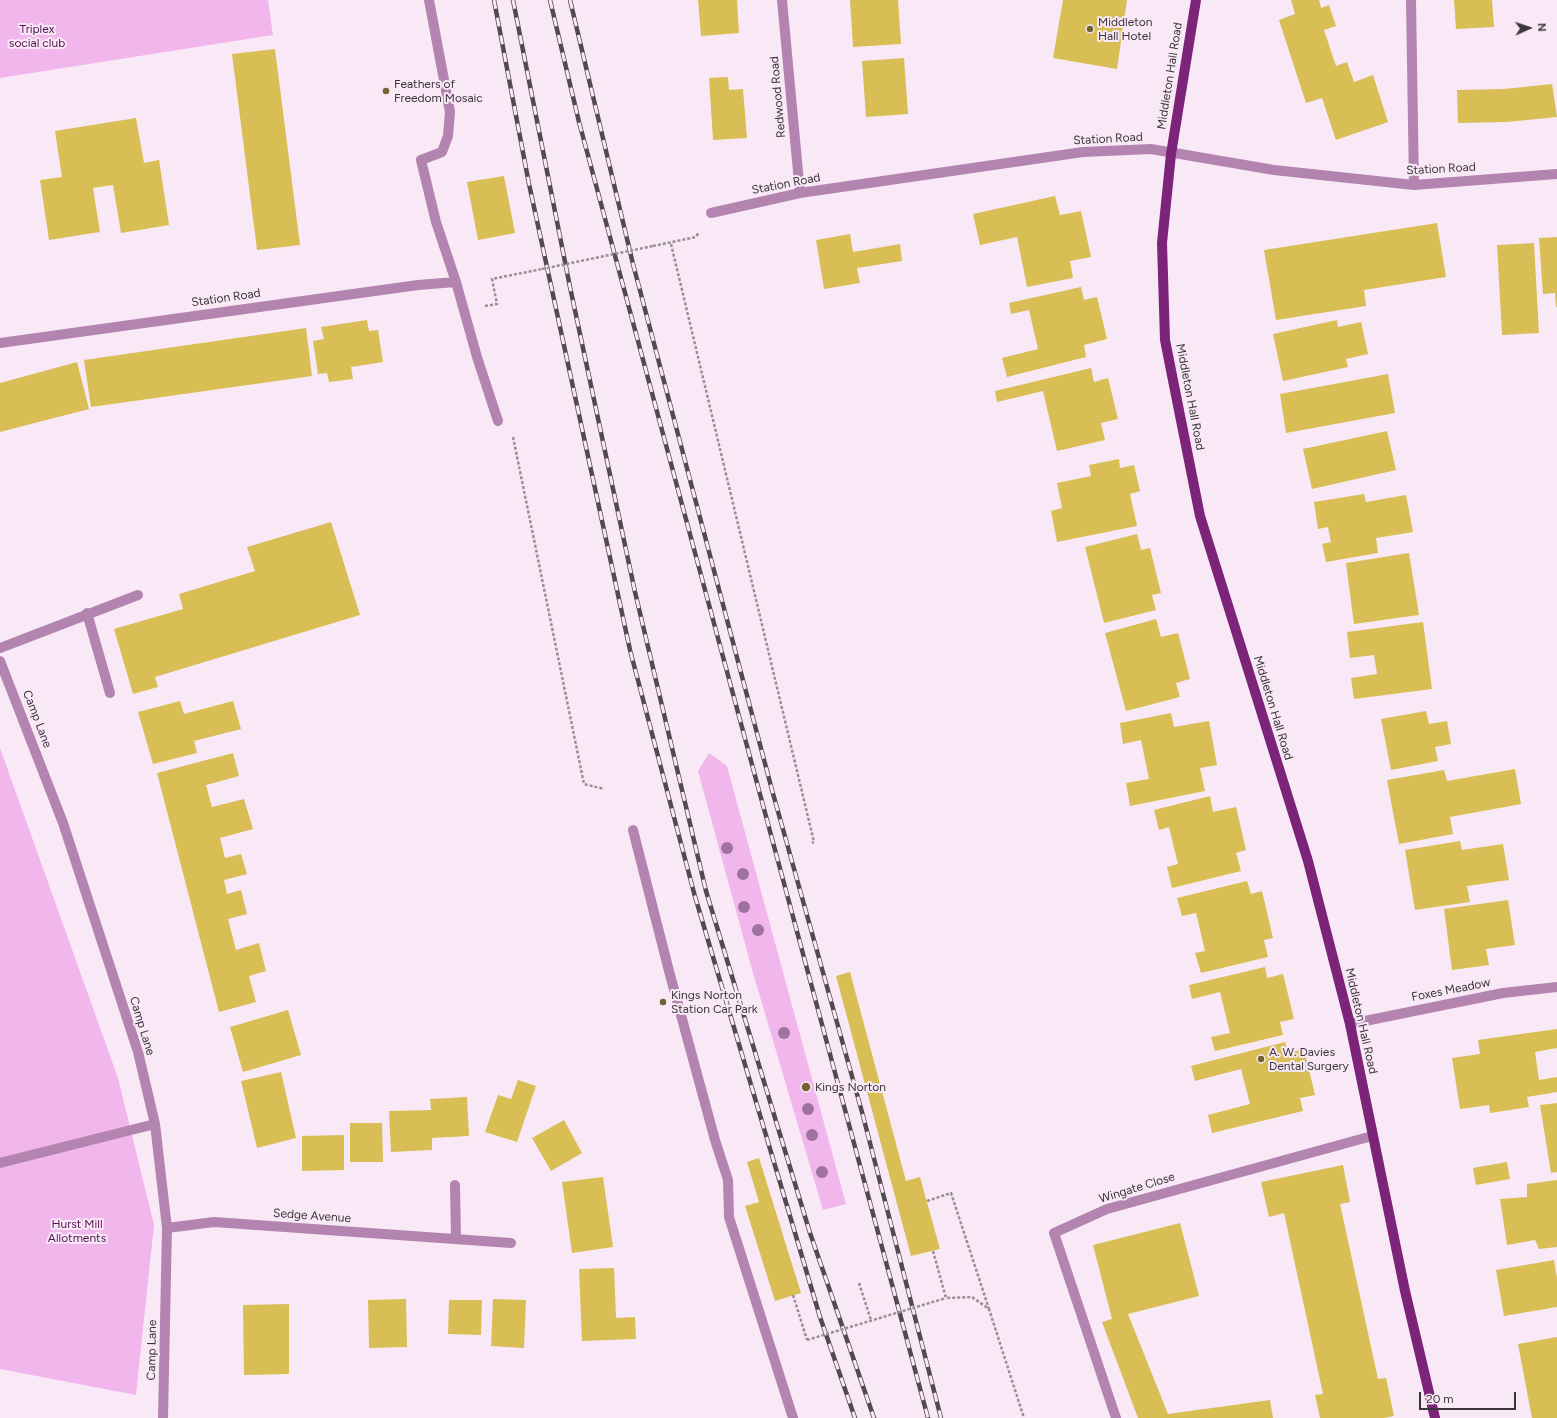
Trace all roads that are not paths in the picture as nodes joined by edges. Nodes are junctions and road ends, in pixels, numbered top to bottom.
1 (429, 0) edge
2 (782, 0) edge
3 (1196, 0) edge
4 (1411, 0) edge
5 (1171, 154) junction
6 (1557, 174) edge
7 (1414, 186) junction
8 (800, 193) junction
9 (711, 213) road end
10 (456, 282) junction
11 (0, 343) edge
12 (498, 421) dead end
13 (138, 595) dead end
14 (87, 613) junction
15 (0, 648) edge
16 (0, 661) edge
17 (110, 693) dead end
18 (633, 830) dead end
19 (1557, 986) edge
20 (1350, 1024) junction
21 (155, 1124) junction
22 (1372, 1136) junction
23 (0, 1164) edge
24 (455, 1185) dead end
25 (167, 1228) junction
26 (456, 1238) junction
27 (511, 1243) dead end
28 (164, 1418) edge
29 (793, 1418) edge
30 (1116, 1418) edge
31 (1435, 1418) edge

1 - 10 street
2 - 8 street, Redwood Road
3 - 5 main road, Middleton Hall Road
4 - 7 street
5 - 7 street, Station Road
5 - 8 street, Station Road
5 - 20 main road, Middleton Hall Road
6 - 7 street, Station Road
8 - 9 street, Station Road
10 - 11 street, Station Road
10 - 12 street
13 - 14 street
14 - 15 street
14 - 17 street
16 - 21 street, Camp Lane
18 - 29 street
19 - 20 street, Foxes Meadow
20 - 22 main road, Middleton Hall Road
21 - 23 street
21 - 25 street, Camp Lane
22 - 30 street, Wingate Close
22 - 31 main road, Middleton Hall Road
24 - 26 street
25 - 26 street, Sedge Avenue
25 - 28 street, Camp Lane
26 - 27 street, Sedge Avenue

